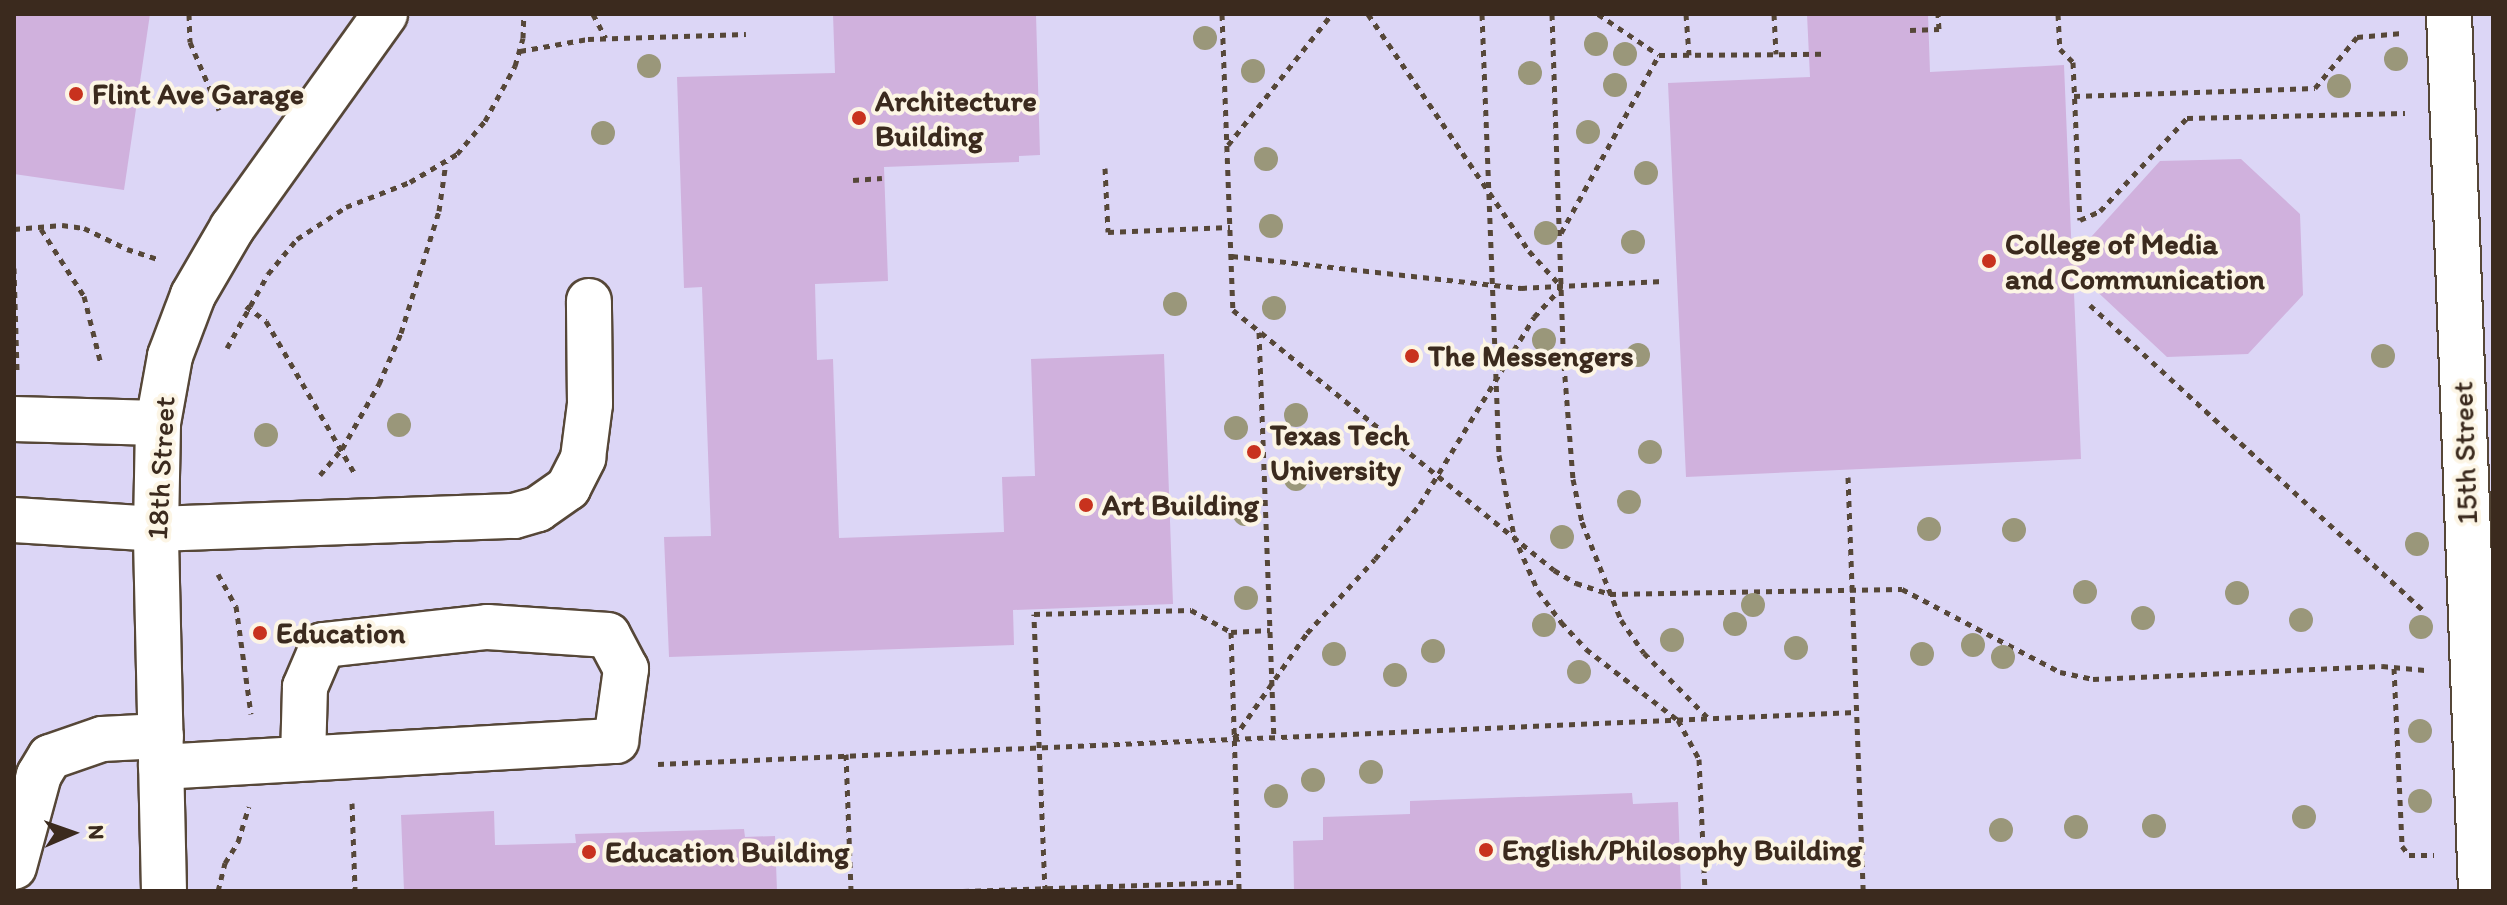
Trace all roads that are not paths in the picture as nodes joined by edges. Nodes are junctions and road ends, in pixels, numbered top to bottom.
1 (385, 14) edge
2 (2449, 14) edge
3 (589, 301) dead end
4 (14, 419) edge
5 (158, 423) junction
6 (14, 520) edge
7 (156, 529) junction
8 (161, 751) junction
9 (303, 758) junction
10 (14, 867) edge
11 (164, 891) edge
12 (2481, 891) edge

1 - 5 street, 18th Street
2 - 12 street, 15th Street
3 - 7 street
4 - 5 street
5 - 7 street, 18th Street
6 - 7 street
7 - 8 street, 18th Street
8 - 9 street
8 - 10 street
8 - 11 street, 18th Street
9 - 9 street

